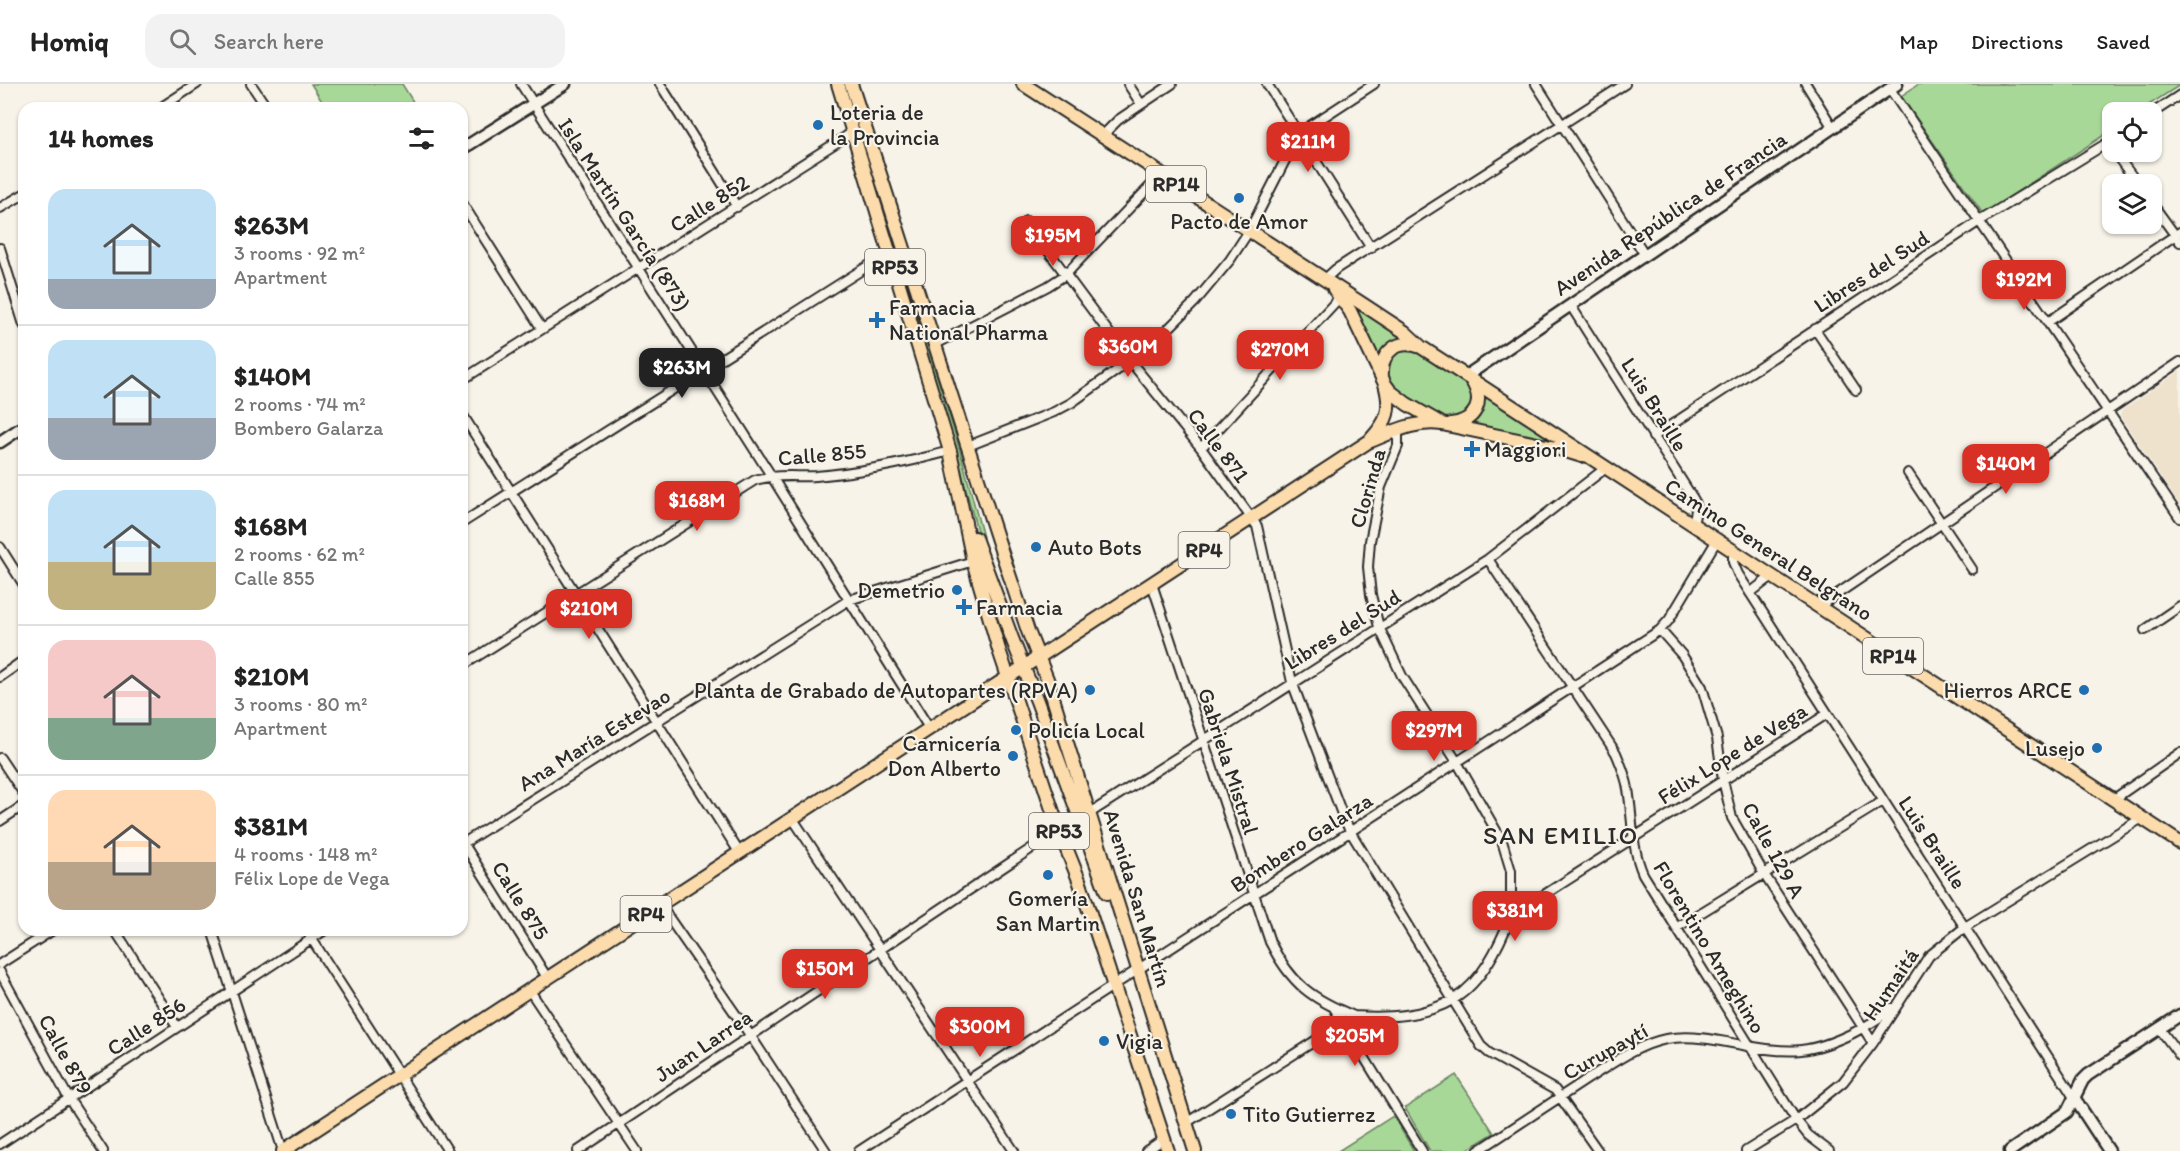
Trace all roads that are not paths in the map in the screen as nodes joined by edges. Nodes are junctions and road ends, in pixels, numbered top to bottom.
1 (197, 84) edge
2 (252, 84) edge
3 (521, 84) edge
4 (565, 84) edge
5 (660, 84) edge
6 (838, 84) edge
7 (851, 84) edge
8 (1023, 84) edge
9 (1128, 84) edge
10 (1172, 84) edge
11 (1267, 84) edge
12 (1374, 84) edge
13 (1536, 84) edge
14 (1625, 84) edge
15 (1806, 84) edge
16 (1894, 87) edge
17 (2180, 95) edge
18 (169, 102) edge
19 (263, 102) edge
20 (534, 104) junction
21 (1141, 104) junction
22 (2162, 107) edge
23 (1562, 124) junction
24 (1833, 128) junction
25 (853, 132) junction
26 (1299, 133) junction
27 (1101, 136) junction
28 (468, 145) edge
29 (2102, 151) edge
30 (1161, 175) junction
31 (18, 198) edge
32 (737, 207) junction
33 (0, 208) edge
34 (468, 212) edge
35 (2162, 216) edge
36 (1026, 221) dead end
37 (1978, 222) junction
38 (1249, 231) junction
39 (2178, 236) edge
40 (0, 248) edge
41 (1371, 248) junction
42 (891, 253) junction
43 (1645, 255) junction
44 (638, 269) junction
45 (1065, 275) junction
46 (10, 279) junction
47 (1327, 282) junction
48 (0, 284) edge
49 (1340, 297) junction
50 (18, 305) edge
51 (1571, 306) junction
52 (2048, 322) junction
53 (542, 329) junction
54 (1815, 329) junction
55 (934, 345) junction
56 (1421, 346) junction
57 (1130, 361) junction
58 (2180, 362) edge
59 (704, 370) junction
60 (468, 376) edge
61 (1469, 378) junction
62 (1384, 381) junction
63 (1856, 390) dead end
64 (2108, 410) junction
65 (468, 424) edge
66 (1446, 424) junction
67 (18, 430) edge
68 (1398, 430) junction
69 (1653, 437) junction
70 (0, 442) edge
71 (1368, 442) junction
72 (968, 446) junction
73 (1201, 448) junction
74 (950, 451) junction
75 (1607, 467) junction
76 (1908, 472) dead end
77 (772, 477) junction
78 (511, 492) junction
79 (2180, 518) edge
80 (1252, 519) junction
81 (468, 520) edge
82 (1942, 524) junction
83 (1693, 525) junction
84 (1717, 540) junction
85 (0, 547) edge
86 (1733, 550) junction
87 (1488, 559) junction
88 (973, 561) junction
89 (1972, 569) dead end
90 (18, 576) edge
91 (1772, 576) junction
92 (1152, 584) junction
93 (1750, 593) junction
94 (575, 595) junction
95 (849, 600) junction
96 (2180, 606) edge
97 (1818, 607) junction
98 (1378, 627) junction
99 (1660, 630) junction
100 (2145, 630) dead end
101 (1039, 658) junction
102 (468, 662) edge
103 (18, 664) edge
104 (1023, 667) junction
105 (0, 677) edge
106 (1009, 677) junction
107 (1292, 682) junction
108 (1574, 686) junction
109 (1827, 714) junction
110 (656, 721) junction
111 (929, 728) junction
112 (1204, 741) junction
113 (2180, 753) edge
114 (0, 758) edge
115 (1457, 762) junction
116 (1723, 780) junction
117 (18, 785) edge
118 (2114, 799) junction
119 (1883, 801) junction
120 (18, 809) edge
121 (1089, 813) junction
122 (2142, 818) junction
123 (793, 819) junction
124 (0, 821) edge
125 (1059, 830) junction
126 (1350, 831) junction
127 (1632, 838) junction
128 (468, 840) edge
129 (2180, 843) edge
130 (468, 851) edge
131 (739, 852) junction
132 (1764, 874) junction
133 (1254, 895) junction
134 (660, 905) junction
135 (1511, 916) junction
136 (1965, 927) junction
137 (1677, 928) junction
138 (44, 936) edge
139 (119, 936) edge
140 (214, 936) edge
141 (310, 936) edge
142 (316, 936) edge
143 (312, 939) junction
144 (1132, 949) junction
145 (878, 950) junction
146 (0, 964) edge
147 (1137, 969) junction
148 (0, 972) edge
149 (548, 979) junction
150 (1114, 984) junction
151 (530, 991) junction
152 (231, 992) junction
153 (1454, 999) junction
154 (1897, 1003) junction
155 (1334, 1008) junction
156 (2180, 1015) edge
157 (1354, 1016) junction
158 (1343, 1023) junction
159 (177, 1027) junction
160 (1862, 1028) junction
161 (2160, 1029) junction
162 (750, 1035) junction
163 (1873, 1043) junction
164 (1750, 1047) junction
165 (2180, 1056) edge
166 (399, 1076) junction
167 (967, 1082) junction
168 (1560, 1096) junction
169 (69, 1099) junction
170 (2075, 1099) junction
171 (1796, 1120) junction
172 (1186, 1123) junction
173 (619, 1124) junction
174 (0, 1144) edge
175 (1166, 1145) edge
176 (103, 1151) edge
177 (283, 1151) edge
178 (448, 1151) edge
179 (578, 1151) edge
180 (637, 1151) edge
181 (826, 1151) edge
182 (859, 1151) edge
183 (1014, 1151) edge
184 (1146, 1151) edge
185 (1195, 1151) edge
186 (1422, 1151) edge
187 (1478, 1151) edge
188 (1598, 1151) edge
189 (1746, 1151) edge
190 (1829, 1151) edge
191 (2010, 1151) edge
192 (2109, 1151) edge

1 - 18 street
2 - 19 street
3 - 20 street, Isla Martín García (873)
4 - 20 main road
5 - 32 street
6 - 25 main road, RP53
7 - 55 main road, RP53
8 - 27 main road, Camino General Belgrano / RP14
9 - 21 street
10 - 21 street
11 - 26 street
12 - 26 street
13 - 23 street
14 - 23 street
15 - 24 street
16 - 24 main road, Avenida República de Francia
16 - 37 street
17 - 22 street
20 - 28 main road
20 - 44 street, Isla Martín García (873)
21 - 27 street
23 - 41 street
23 - 43 street
24 - 43 main road, Avenida República de Francia
25 - 32 street, Calle 852
25 - 42 main road, RP53
26 - 38 street
26 - 41 street
27 - 30 main road, Camino General Belgrano / RP14
29 - 37 street, Libres del Sud
30 - 38 main road, Camino General Belgrano / RP14
30 - 45 street
31 - 33 street
32 - 44 street, Calle 852
34 - 53 street
35 - 39 street
36 - 45 street, Calle 871
37 - 52 street
37 - 54 street, Libres del Sud
38 - 47 main road, Camino General Belgrano / RP14
38 - 57 street
39 - 52 street
40 - 46 street
41 - 47 street
42 - 59 street
42 - 74 main road, RP53
43 - 51 main road, Avenida República de Francia
44 - 53 street, Calle 852
44 - 59 street, Isla Martín García (873)
45 - 55 street
45 - 57 street, Calle 871
46 - 48 street
46 - 50 street
47 - 49 main road, Camino General Belgrano / RP14
47 - 56 main road, Camino General Belgrano / RP14
49 - 62 main road, Camino General Belgrano / RP14
49 - 73 street
51 - 61 main road, Avenida República de Francia
51 - 69 street, Luis Braille
52 - 64 street
53 - 60 street, Calle 852
54 - 63 street
54 - 69 street, Libres del Sud
55 - 72 main road, RP53
56 - 61 main road, Camino General Belgrano
56 - 62 main road, RP4
57 - 72 street
57 - 73 street, Calle 871
58 - 64 street
59 - 77 street, Isla Martín García (873)
59 - 78 street
61 - 66 main road, RP4
61 - 75 main road, Camino General Belgrano / RP14
62 - 66 main road, Camino General Belgrano
62 - 71 main road, RP4
64 - 79 street
64 - 82 street
65 - 78 street
66 - 68 main road, RP4
66 - 75 main road, Camino General Belgrano / RP14
67 - 70 main road
68 - 71 main road, RP4
68 - 98 street, Clorinda
69 - 83 street, Luis Braille
71 - 80 main road, RP4
72 - 101 main road, RP53
73 - 80 street, Calle 871
74 - 77 street, Calle 855
74 - 88 main road, RP53
74 - 104 main road, RP53
75 - 83 main road, Camino General Belgrano / RP14
75 - 87 street, Libres del Sud
76 - 82 street
77 - 94 street, Calle 855
77 - 95 street, Isla Martín García (873)
78 - 81 street
78 - 94 street
80 - 92 main road, RP4
80 - 107 street, Calle 871
82 - 89 street
82 - 97 street
83 - 84 main road, Camino General Belgrano / RP14
84 - 86 main road, Camino General Belgrano / RP14
84 - 99 street, Bombero Galarza
85 - 90 street
86 - 91 main road, Camino General Belgrano / RP14
86 - 93 street, Luis Braille
87 - 98 street, Libres del Sud
87 - 108 street, Florentino Ameghino
88 - 95 street, Ana María Estevao
88 - 106 main road, RP53
91 - 93 street
91 - 97 main road, Camino General Belgrano / RP14
92 - 101 main road, RP4
92 - 112 street, Gabriela Mistral
93 - 109 street, Luis Braille
94 - 102 street, Calle 855
94 - 110 street
95 - 110 street, Ana María Estevao
95 - 111 street, Isla Martín García (873)
96 - 100 street
97 - 118 main road, Camino General Belgrano / RP14
98 - 107 street, Libres del Sud
98 - 115 street, Clorinda
99 - 108 street, Bombero Galarza
99 - 116 street, Calle 129 A
101 - 104 main road, RP4
101 - 121 main road, Avenida San Martín / RP53
103 - 105 street
104 - 106 main road, RP4
104 - 144 main road, RP53
106 - 111 main road, RP4
106 - 125 main road, RP53
107 - 112 street, Libres del Sud
107 - 126 street, Calle 871
108 - 115 street, Bombero Galarza
108 - 127 street, Florentino Ameghino
109 - 116 street, Félix Lope de Vega
109 - 119 street, Luis Braille
110 - 128 street, Ana María Estevao
110 - 131 street
111 - 123 main road, RP4
112 - 121 street, Libres del Sud
112 - 133 street, Gabriela Mistral
113 - 118 street
114 - 117 street
115 - 126 street, Bombero Galarza
115 - 135 street, Clorinda
116 - 127 street, Félix Lope de Vega
116 - 132 street, Calle 129 A
118 - 122 main road, Camino General Belgrano / RP14
119 - 132 street
119 - 136 street, Luis Braille
120 - 124 street
121 - 144 main road, Avenida San Martín / RP53
122 - 129 main road, Camino General Belgrano / RP14
122 - 136 street, Humaitá
123 - 131 main road, RP4
123 - 145 street
125 - 145 street, Juan Larrea
125 - 150 main road, RP53
126 - 133 street, Bombero Galarza
126 - 153 street, Calle 871
127 - 135 street, Félix Lope de Vega
127 - 137 street, Florentino Ameghino
130 - 149 street, Calle 875
131 - 134 main road, RP4
132 - 137 street
132 - 160 street, Calle 129 A
133 - 147 street, Bombero Galarza
133 - 155 street, Gabriela Mistral
134 - 149 main road, RP4
134 - 162 street
135 - 153 street
136 - 154 street, Humaitá
136 - 170 street, Luis Braille
137 - 164 street, Florentino Ameghino
138 - 146 street
139 - 159 street
140 - 152 street
141 - 143 street
142 - 143 street
143 - 152 street, Calle 856
143 - 166 street
144 - 147 main road, Avenida San Martín / RP53
145 - 162 street, Juan Larrea
145 - 167 street
147 - 150 street, Bombero Galarza
147 - 172 main road, Avenida San Martín / RP53
148 - 169 street, Calle 879
149 - 151 main road, RP4
150 - 167 street, Bombero Galarza
150 - 175 main road, RP53
151 - 166 main road, RP4
151 - 173 street
152 - 159 street, Calle 856
152 - 177 street
153 - 157 street
153 - 168 street, Calle 871
154 - 160 street, Curupaytí
154 - 163 street, Humaitá
155 - 157 street, Gabriela Mistral
155 - 158 street
156 - 161 main road
157 - 158 street
158 - 172 street
158 - 186 street
159 - 169 street, Calle 856
160 - 163 street, Calle 129 A
160 - 164 street, Curupaytí
161 - 165 street
161 - 170 main road
162 - 173 street, Juan Larrea
162 - 181 street
163 - 171 street, Humaitá
164 - 168 street, Curupaytí
164 - 171 street, Florentino Ameghino
166 - 177 main road, RP4
166 - 178 street
167 - 182 street, Bombero Galarza
167 - 183 street
168 - 187 street, Curupaytí
168 - 188 street
169 - 174 street, Calle 856
169 - 176 street, Calle 879
170 - 191 main road
170 - 192 main road, Luis Braille
171 - 189 street, Humaitá
171 - 190 street, Florentino Ameghino
172 - 185 main road, Avenida San Martín / RP53
173 - 179 street, Juan Larrea
173 - 180 street
175 - 184 street

